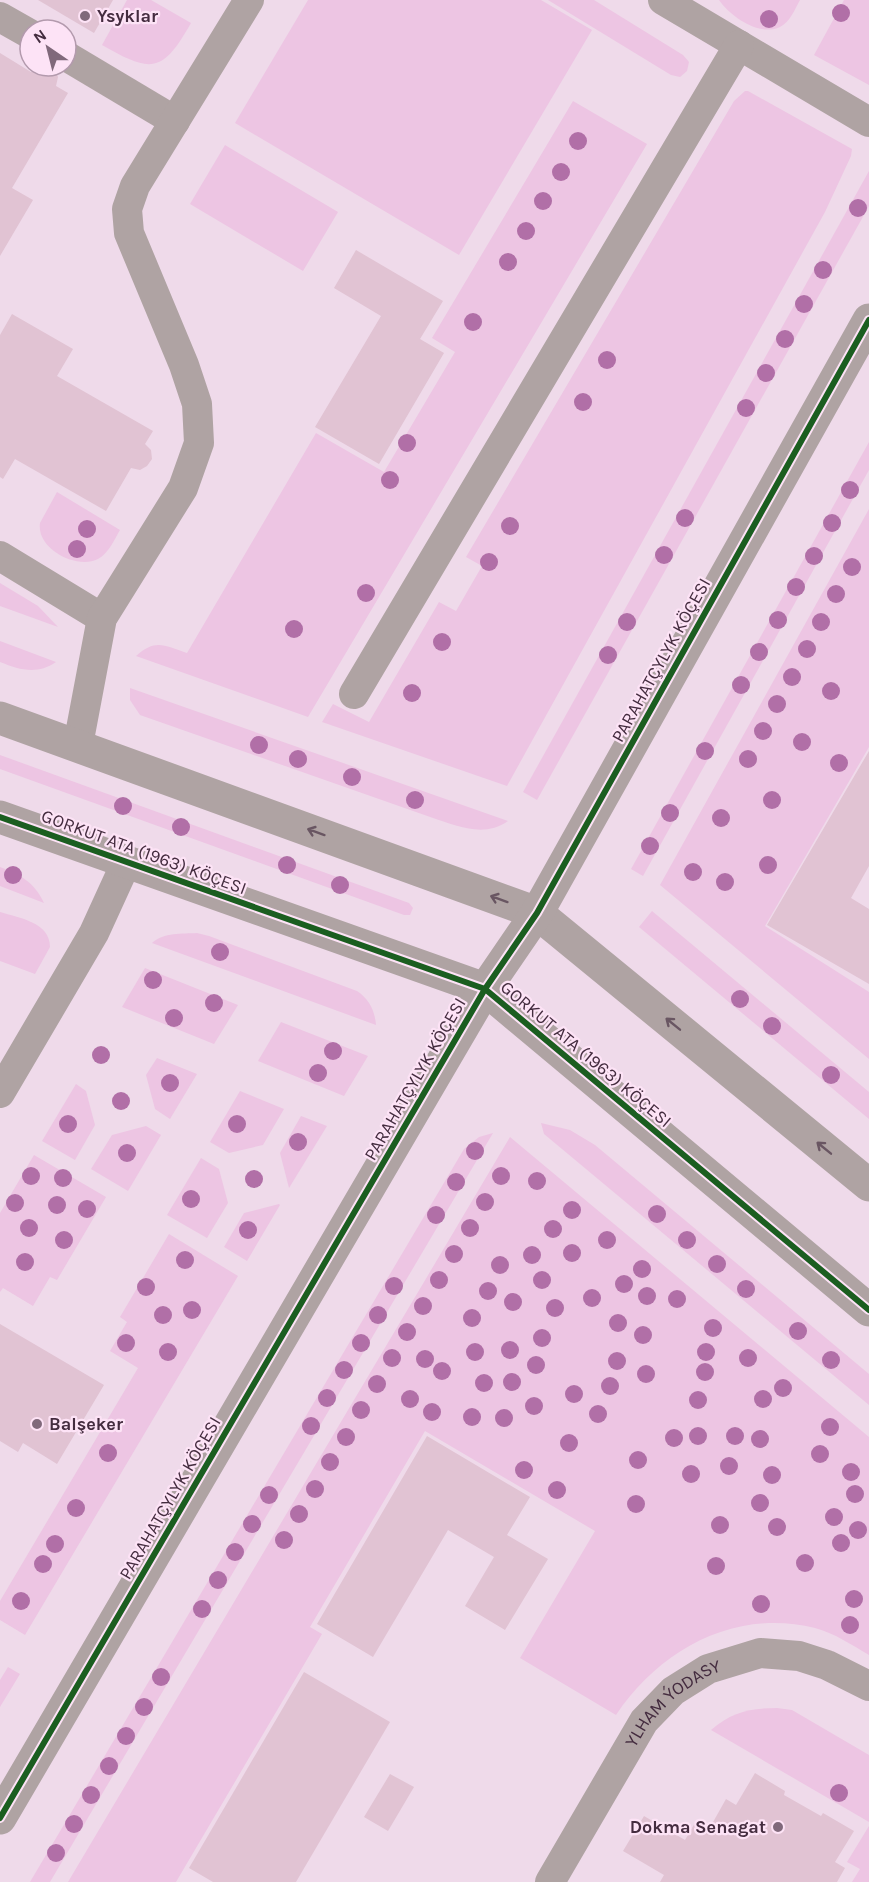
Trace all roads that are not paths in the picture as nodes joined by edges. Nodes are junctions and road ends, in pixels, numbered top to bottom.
1 (249, 0) edge
2 (663, 0) edge
3 (0, 17) edge
4 (18, 27) edge
5 (739, 45) junction
6 (78, 63) edge
7 (175, 121) junction
8 (869, 122) edge
9 (869, 320) edge
10 (0, 556) edge
11 (102, 618) junction
12 (354, 694) dead end
13 (0, 718) edge
14 (78, 745) junction
15 (0, 817) edge
16 (126, 863) junction
17 (537, 913) junction
18 (485, 989) junction
19 (0, 1093) edge
20 (869, 1185) edge
21 (869, 1310) edge
22 (869, 1686) edge
23 (0, 1818) edge
24 (550, 1882) edge

1 - 7 lane
2 - 5 lane
3 - 4 lane
5 - 8 lane
5 - 12 lane
6 - 7 lane
7 - 11 lane
9 - 17 street, PARAHATÇYLYK KÖÇESI
10 - 11 lane
11 - 14 lane
13 - 14 street
17 -> 14 street
15 - 16 street, GORKUT ATA (1963) KÖÇESI
16 - 18 street, GORKUT ATA (1963) KÖÇESI
16 - 19 lane
17 - 18 street, PARAHATÇYLYK KÖÇESI
20 -> 17 street
18 - 21 street, GORKUT ATA (1963) KÖÇESI
18 - 23 street, PARAHATÇYLYK KÖÇESI
22 - 24 lane, YLHAM ÝODASY

